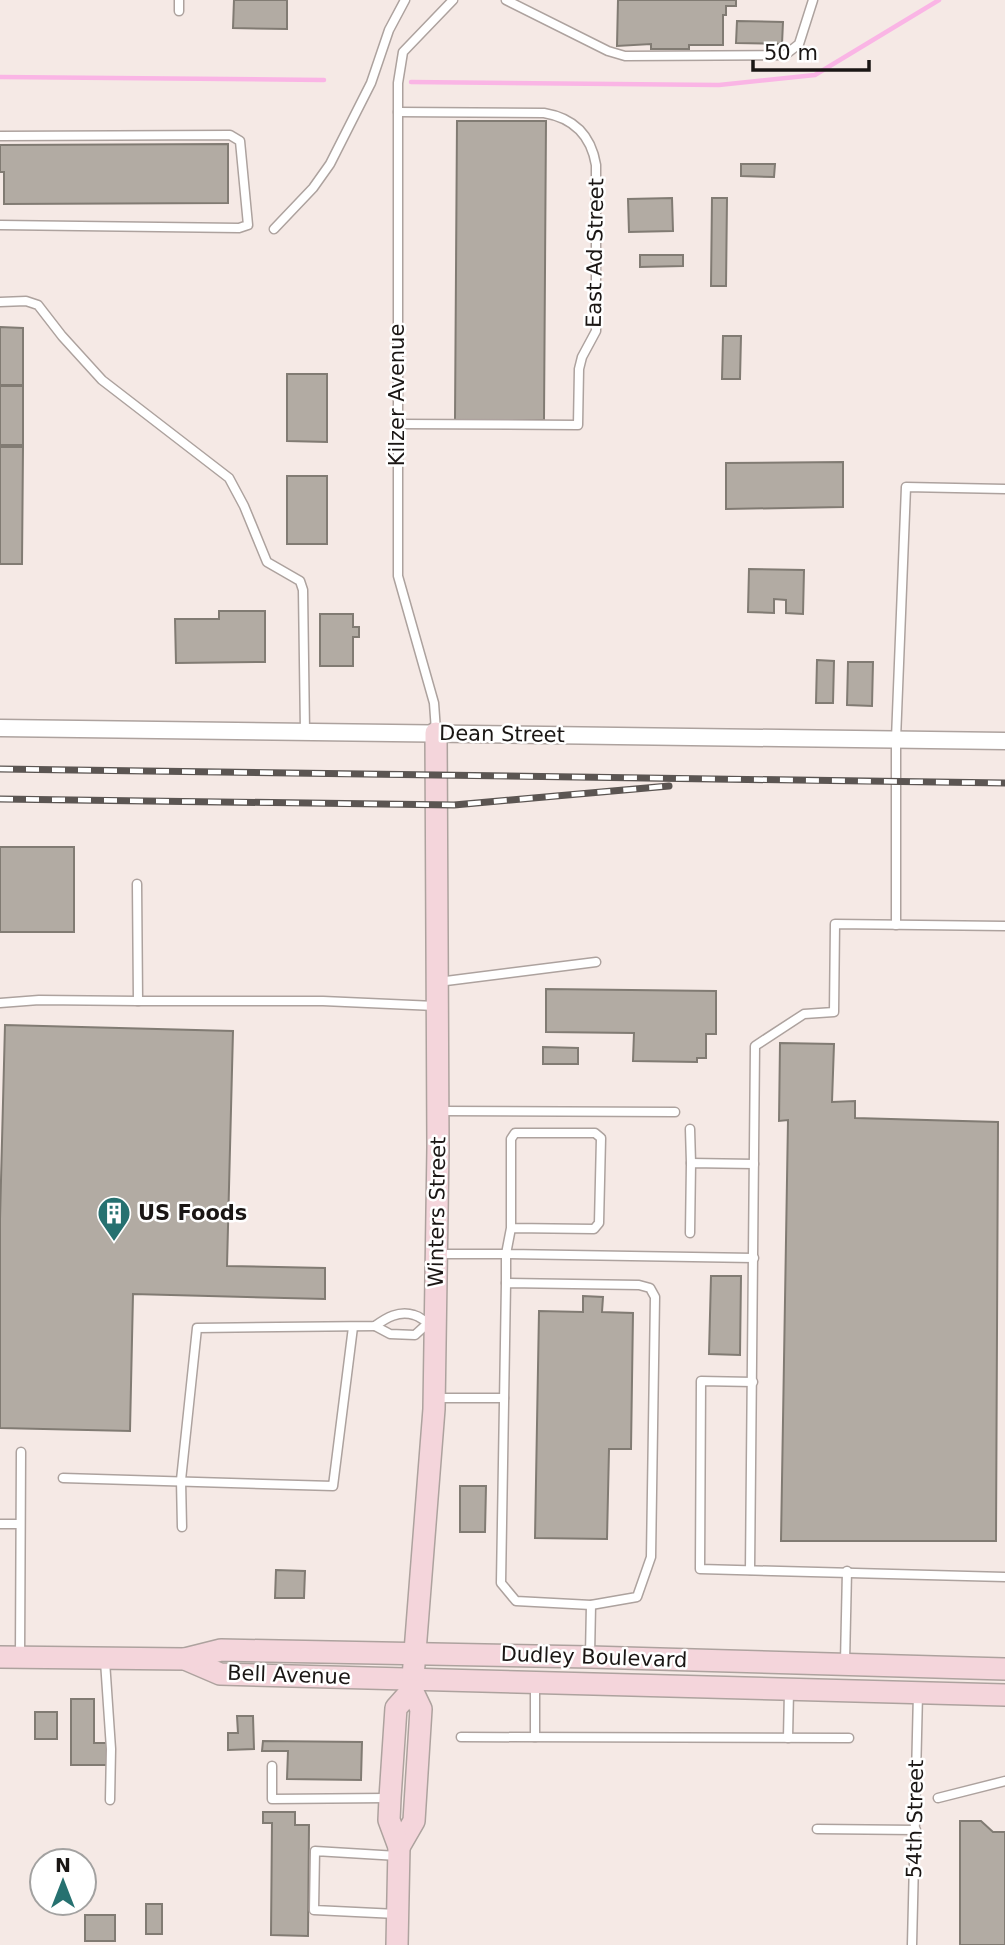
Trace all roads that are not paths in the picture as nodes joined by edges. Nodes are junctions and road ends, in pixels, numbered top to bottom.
1 (179, 0) edge
2 (405, 0) edge
3 (453, 0) edge
4 (506, 0) edge
5 (813, 0) edge
6 (179, 10) dead end
7 (398, 111) junction
8 (0, 136) edge
9 (0, 225) edge
10 (274, 229) dead end
11 (0, 302) edge
12 (398, 424) junction
13 (1005, 489) edge
14 (0, 728) edge
15 (305, 732) junction
16 (436, 733) junction
17 (896, 739) junction
18 (1005, 741) edge
19 (137, 884) dead end
20 (896, 925) junction
21 (1005, 926) edge
22 (596, 962) dead end
23 (438, 982) junction
24 (138, 1001) junction
25 (0, 1003) edge
26 (438, 1006) junction
27 (438, 1111) junction
28 (675, 1112) dead end
29 (690, 1129) dead end
30 (691, 1163) junction
31 (754, 1164) junction
32 (511, 1228) junction
33 (690, 1233) dead end
34 (436, 1254) junction
35 (506, 1254) junction
36 (754, 1258) junction
37 (506, 1283) junction
38 (431, 1324) junction
39 (375, 1326) junction
40 (353, 1327) junction
41 (753, 1382) junction
42 (435, 1398) junction
43 (504, 1398) junction
44 (22, 1451) dead end
45 (63, 1478) dead end
46 (181, 1480) junction
47 (0, 1524) edge
48 (20, 1524) junction
49 (182, 1527) dead end
50 (750, 1570) junction
51 (847, 1572) junction
52 (1005, 1577) edge
53 (591, 1605) junction
54 (415, 1653) junction
55 (10, 1657) edge
56 (590, 1657) junction
57 (104, 1658) junction
58 (185, 1659) junction
59 (845, 1665) junction
60 (1005, 1669) edge
61 (535, 1681) junction
62 (413, 1684) junction
63 (789, 1688) junction
64 (918, 1692) junction
65 (1005, 1695) edge
66 (461, 1737) dead end
67 (535, 1737) junction
68 (788, 1738) junction
69 (849, 1738) dead end
70 (272, 1766) dead end
71 (1005, 1781) edge
72 (390, 1798) junction
73 (938, 1798) dead end
74 (110, 1800) dead end
75 (817, 1829) dead end
76 (916, 1830) junction
77 (398, 1852) junction
78 (397, 1914) junction
79 (397, 1945) edge
80 (912, 1945) edge

1 - 6 lane
2 - 10 lane
3 - 7 lane, Kilzer Avenue
4 - 5 lane
7 - 12 lane, Kilzer Avenue
7 - 12 lane, East Ad Street
8 - 9 lane
11 - 15 lane
12 - 16 lane, Kilzer Avenue
13 - 17 lane
14 - 15 street, Dean Street
15 - 16 street, Dean Street
16 - 17 street, Dean Street
16 - 23 main road, Winters Street
17 - 18 street, Dean Street
17 - 20 lane
19 - 24 lane
20 - 21 lane
20 - 31 lane
22 - 23 lane
23 - 26 main road, Winters Street
24 - 25 lane
24 - 26 lane
26 - 27 main road, Winters Street
27 - 28 lane
27 - 34 main road, Winters Street
29 - 30 lane
30 - 31 lane
30 - 33 lane
31 - 36 lane
32 - 32 lane
32 - 35 lane
34 - 35 lane
34 - 38 main road, Winters Street
35 - 36 lane
35 - 37 lane
36 - 41 lane
37 - 43 lane
37 - 53 lane
38 - 39 lane
38 - 39 lane
38 - 42 main road, Winters Street
39 - 40 lane
40 - 46 lane
40 - 46 lane
41 - 50 lane
41 - 50 lane
42 - 43 lane
42 - 54 main road, Winters Street
43 - 53 lane
44 - 48 lane
45 - 46 lane
46 - 49 lane
47 - 48 lane
48 - 55 lane
50 - 51 lane
51 - 52 lane
51 - 59 lane
53 - 56 lane
54 - 56 main road, Dudley Boulevard
54 - 58 main road, Dudley Boulevard
54 - 62 main road, Winters Street
55 - 57 main road, Bell Avenue
56 - 59 main road, Dudley Boulevard
57 - 58 main road, Bell Avenue
57 - 74 lane
58 - 62 main road, Bell Avenue
59 - 60 main road, Dudley Boulevard
61 - 62 main road, Dudley Boulevard
61 - 63 main road, Dudley Boulevard
61 - 67 lane
62 - 72 main road, Winters Street
62 - 77 main road, Winters Street
63 - 64 main road, Dudley Boulevard
63 - 68 lane
64 - 65 main road, Dudley Boulevard
64 - 76 lane, 54th Street
66 - 67 lane
67 - 68 lane
68 - 69 lane
70 - 72 lane
71 - 73 lane
72 - 77 main road, Winters Street
75 - 76 lane
76 - 80 lane, 54th Street
77 - 78 main road, Winters Street
77 - 78 lane
78 - 79 main road, Winters Street

